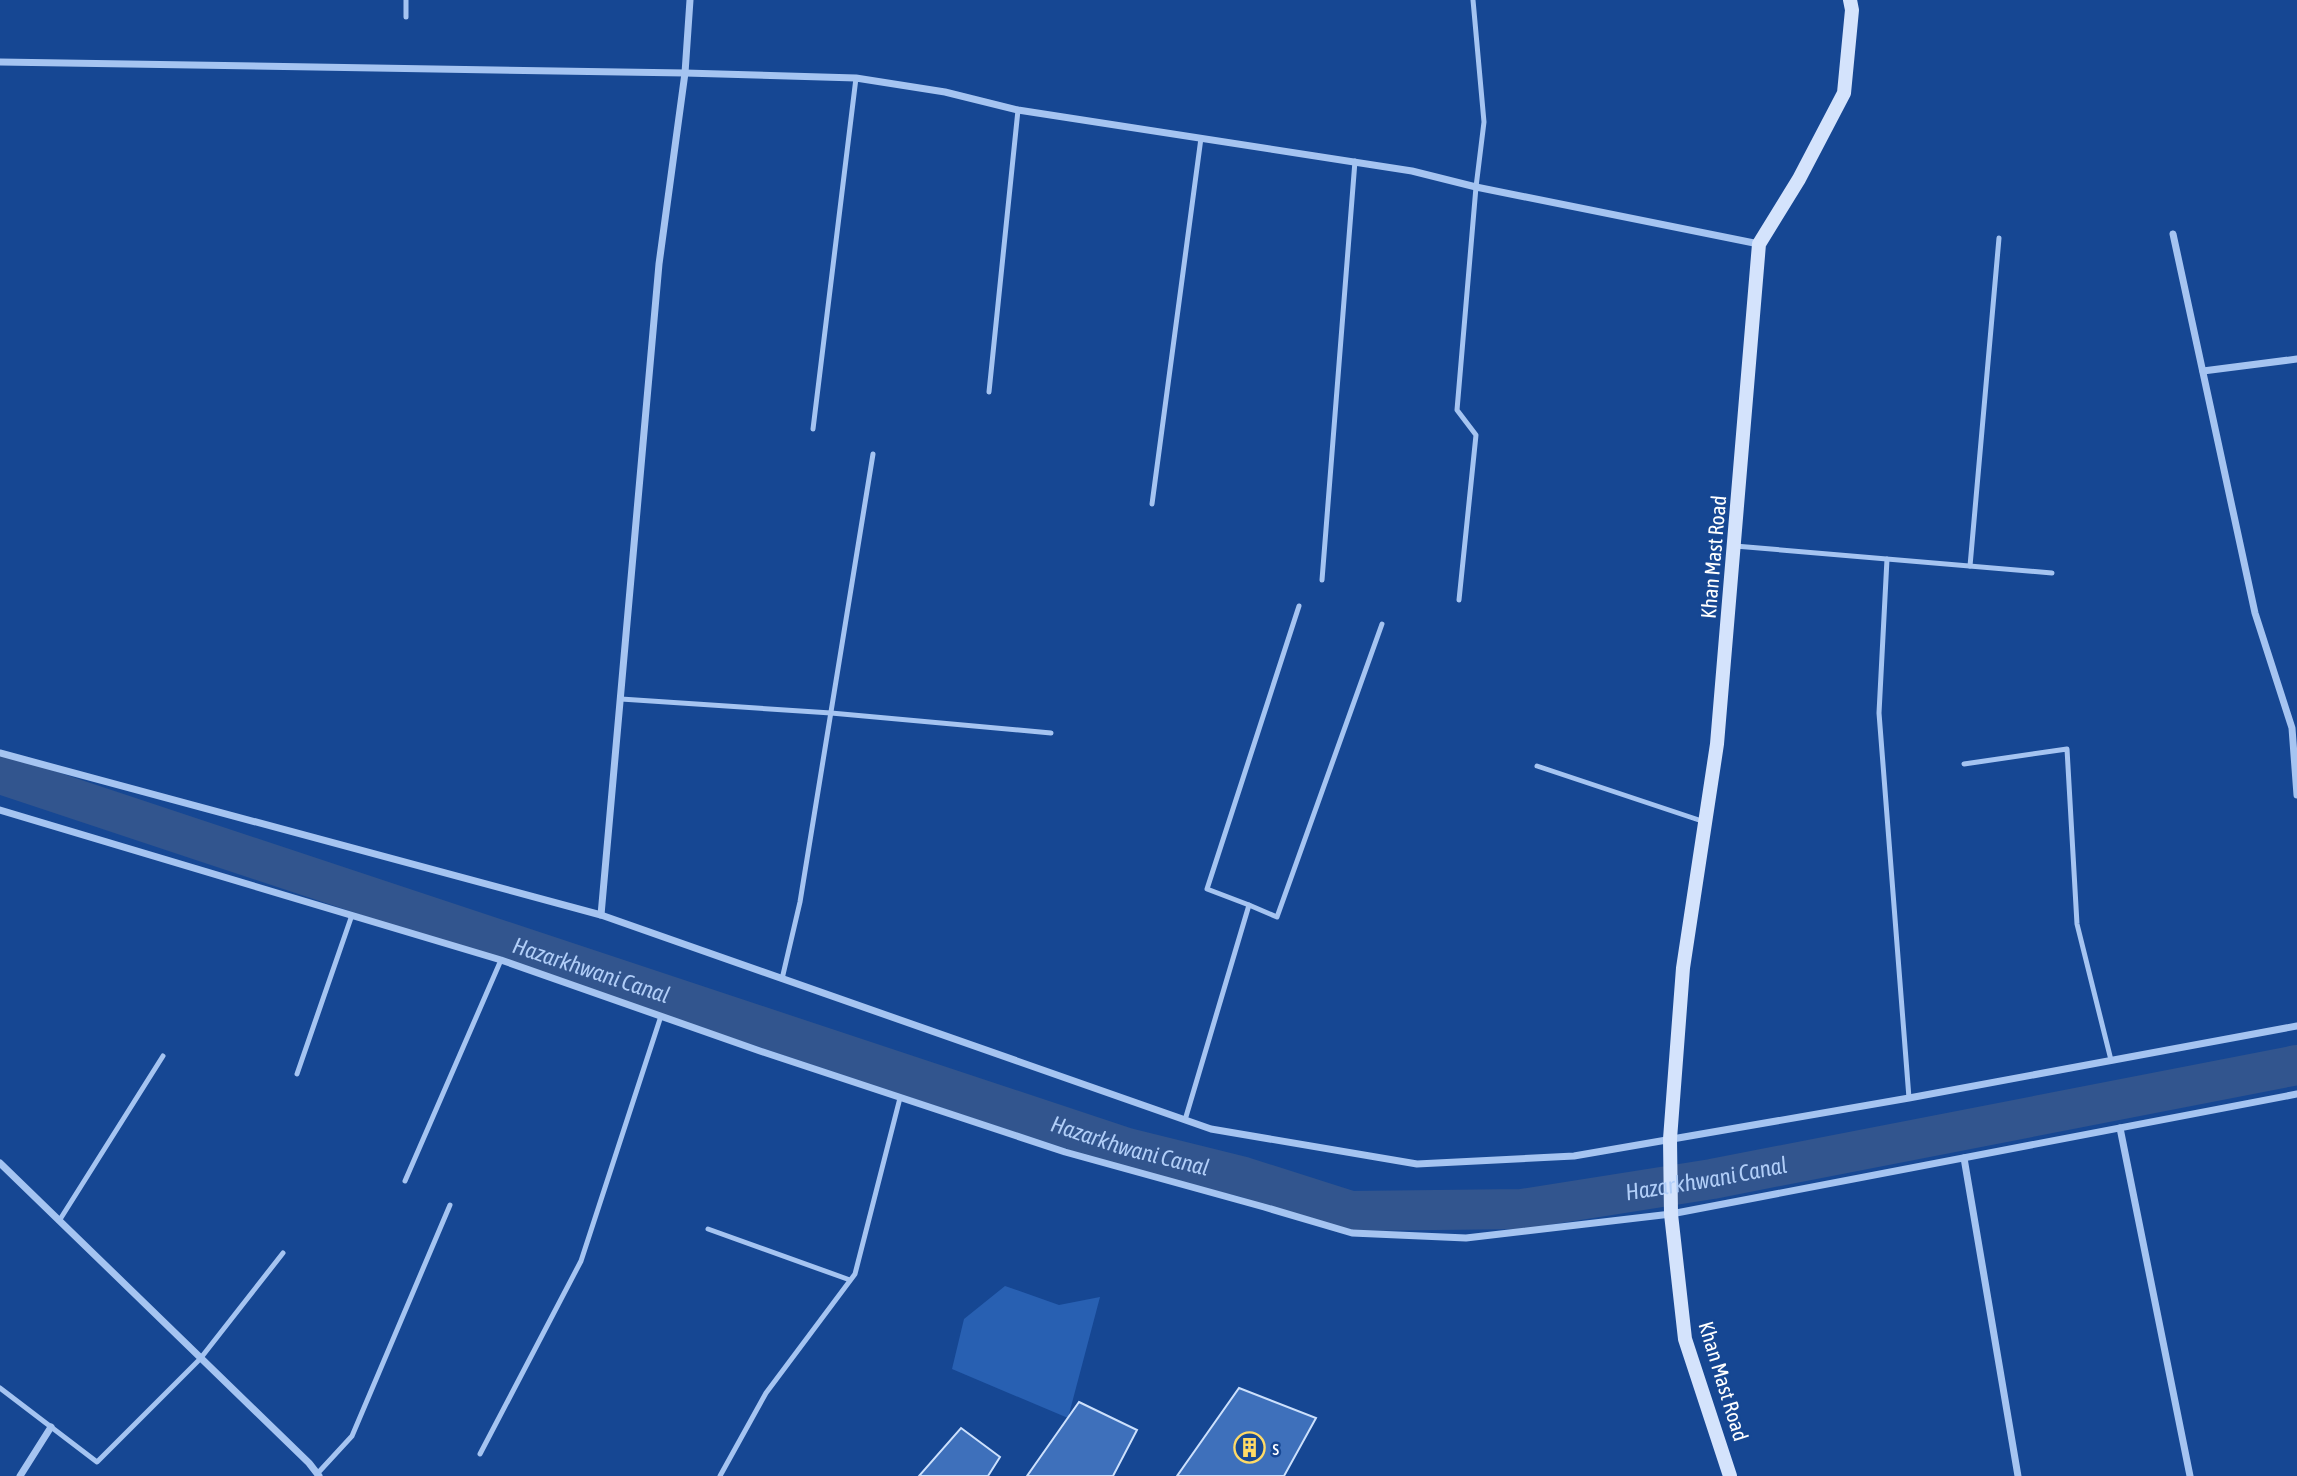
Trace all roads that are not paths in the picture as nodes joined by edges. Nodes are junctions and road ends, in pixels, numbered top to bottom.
1 (406, 0) edge
2 (690, 0) edge
3 (1473, 0) edge
4 (1850, 0) edge
5 (406, 17) dead end
6 (0, 62) edge
7 (685, 73) junction
8 (856, 78) junction
9 (1018, 110) junction
10 (1201, 138) junction
11 (1355, 161) junction
12 (1476, 187) junction
13 (2173, 234) dead end
14 (1999, 238) dead end
15 (1759, 244) junction
16 (2297, 359) edge
17 (2203, 372) junction
18 (989, 392) dead end
19 (813, 429) dead end
20 (873, 454) dead end
21 (1152, 504) dead end
22 (1735, 546) junction
23 (1887, 559) junction
24 (1970, 566) junction
25 (2052, 573) dead end
26 (1322, 580) dead end
27 (1459, 600) dead end
28 (1299, 606) dead end
29 (1382, 624) dead end
30 (621, 699) junction
31 (831, 713) junction
32 (1051, 733) dead end
33 (0, 753) edge
34 (1964, 764) dead end
35 (1537, 766) dead end
36 (2297, 795) edge
37 (0, 810) edge
38 (1705, 822) junction
39 (1249, 905) junction
40 (352, 915) junction
41 (601, 915) junction
42 (501, 960) junction
43 (782, 978) junction
44 (662, 1016) junction
45 (2297, 1026) edge
46 (163, 1056) dead end
47 (2111, 1060) junction
48 (297, 1074) dead end
49 (2297, 1094) edge
50 (900, 1098) junction
51 (1909, 1098) junction
52 (1185, 1120) junction
53 (2120, 1128) junction
54 (1670, 1139) junction
55 (1964, 1158) junction
56 (0, 1163) edge
57 (405, 1181) dead end
58 (450, 1205) dead end
59 (1671, 1214) junction
60 (59, 1220) junction
61 (708, 1229) dead end
62 (283, 1253) dead end
63 (850, 1280) junction
64 (200, 1359) junction
65 (0, 1388) edge
66 (51, 1427) junction
67 (480, 1454) dead end
68 (318, 1475) edge
69 (20, 1476) edge
70 (720, 1476) edge
71 (1730, 1476) edge
72 (2018, 1476) edge
73 (2190, 1476) edge

1 - 5 lane
2 - 7 street
3 - 12 lane
4 - 15 main road, Khan Mast Road
6 - 7 street
7 - 8 street
7 - 30 street
8 - 9 street
8 - 19 lane
9 - 10 street
9 - 18 lane
10 - 11 street
10 - 21 lane
11 - 12 street
11 - 26 lane
12 - 15 street
12 - 27 lane
13 - 17 street
14 - 24 lane
15 - 22 main road, Khan Mast Road
16 - 17 street
17 - 36 street
20 - 31 lane
22 - 23 lane
22 - 38 main road, Khan Mast Road
23 - 24 lane
23 - 51 lane
24 - 25 lane
28 - 39 lane
29 - 39 lane
30 - 31 lane
30 - 41 street
31 - 32 lane
31 - 43 lane
33 - 41 street
34 - 47 lane
35 - 38 lane
37 - 40 street
38 - 54 main road, Khan Mast Road
39 - 52 lane
40 - 42 street
40 - 48 lane
41 - 43 street
42 - 44 street
42 - 57 lane
43 - 52 street
44 - 50 street
44 - 67 lane
45 - 47 street
46 - 60 lane
47 - 51 street
49 - 53 street
50 - 59 street
50 - 63 lane
51 - 54 street
52 - 54 street
53 - 55 street
53 - 73 street
54 - 59 main road, Khan Mast Road
55 - 59 street
55 - 72 street
56 - 60 street
58 - 68 lane
59 - 71 main road, Khan Mast Road
60 - 64 street
61 - 63 lane
62 - 64 lane
63 - 70 lane
64 - 66 lane
64 - 68 street
65 - 66 lane
66 - 69 street

